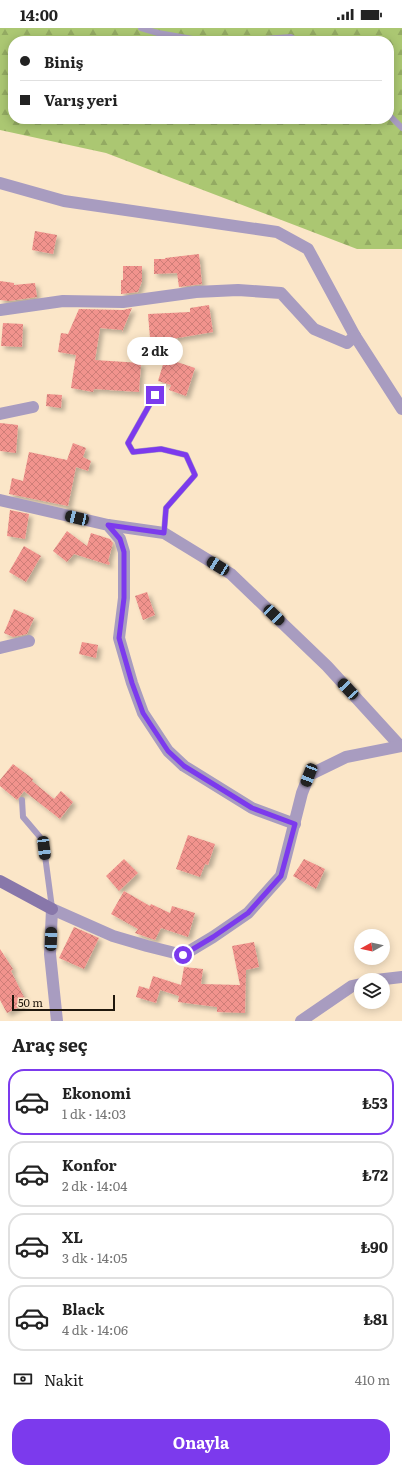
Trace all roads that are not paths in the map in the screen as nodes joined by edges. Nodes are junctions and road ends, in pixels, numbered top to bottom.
1 (141, 28) edge
2 (175, 36) edge
3 (394, 120) edge
4 (402, 128) edge
5 (0, 182) edge
6 (0, 310) edge
7 (355, 336) junction
8 (155, 395) dead end
9 (33, 406) dead end
10 (402, 409) edge
11 (0, 414) edge
12 (0, 500) edge
13 (108, 525) junction
14 (164, 533) junction
15 (29, 641) dead end
16 (0, 648) edge
17 (401, 746) edge
18 (22, 800) dead end
19 (295, 824) junction
20 (0, 881) edge
21 (52, 909) junction
22 (402, 977) edge
23 (390, 978) edge
24 (354, 986) edge
25 (57, 1021) edge
26 (301, 1021) edge

1 - 2 lane
3 - 4 lane
5 - 7 street
6 - 7 street
7 - 10 street
8 - 14 lane
9 - 11 street
12 - 13 street
13 - 14 street
13 - 19 street
14 - 17 street
15 - 16 street
17 - 19 street
18 - 21 lane
19 - 21 street
20 - 21 street
21 - 25 street
22 - 23 street
24 - 26 street

